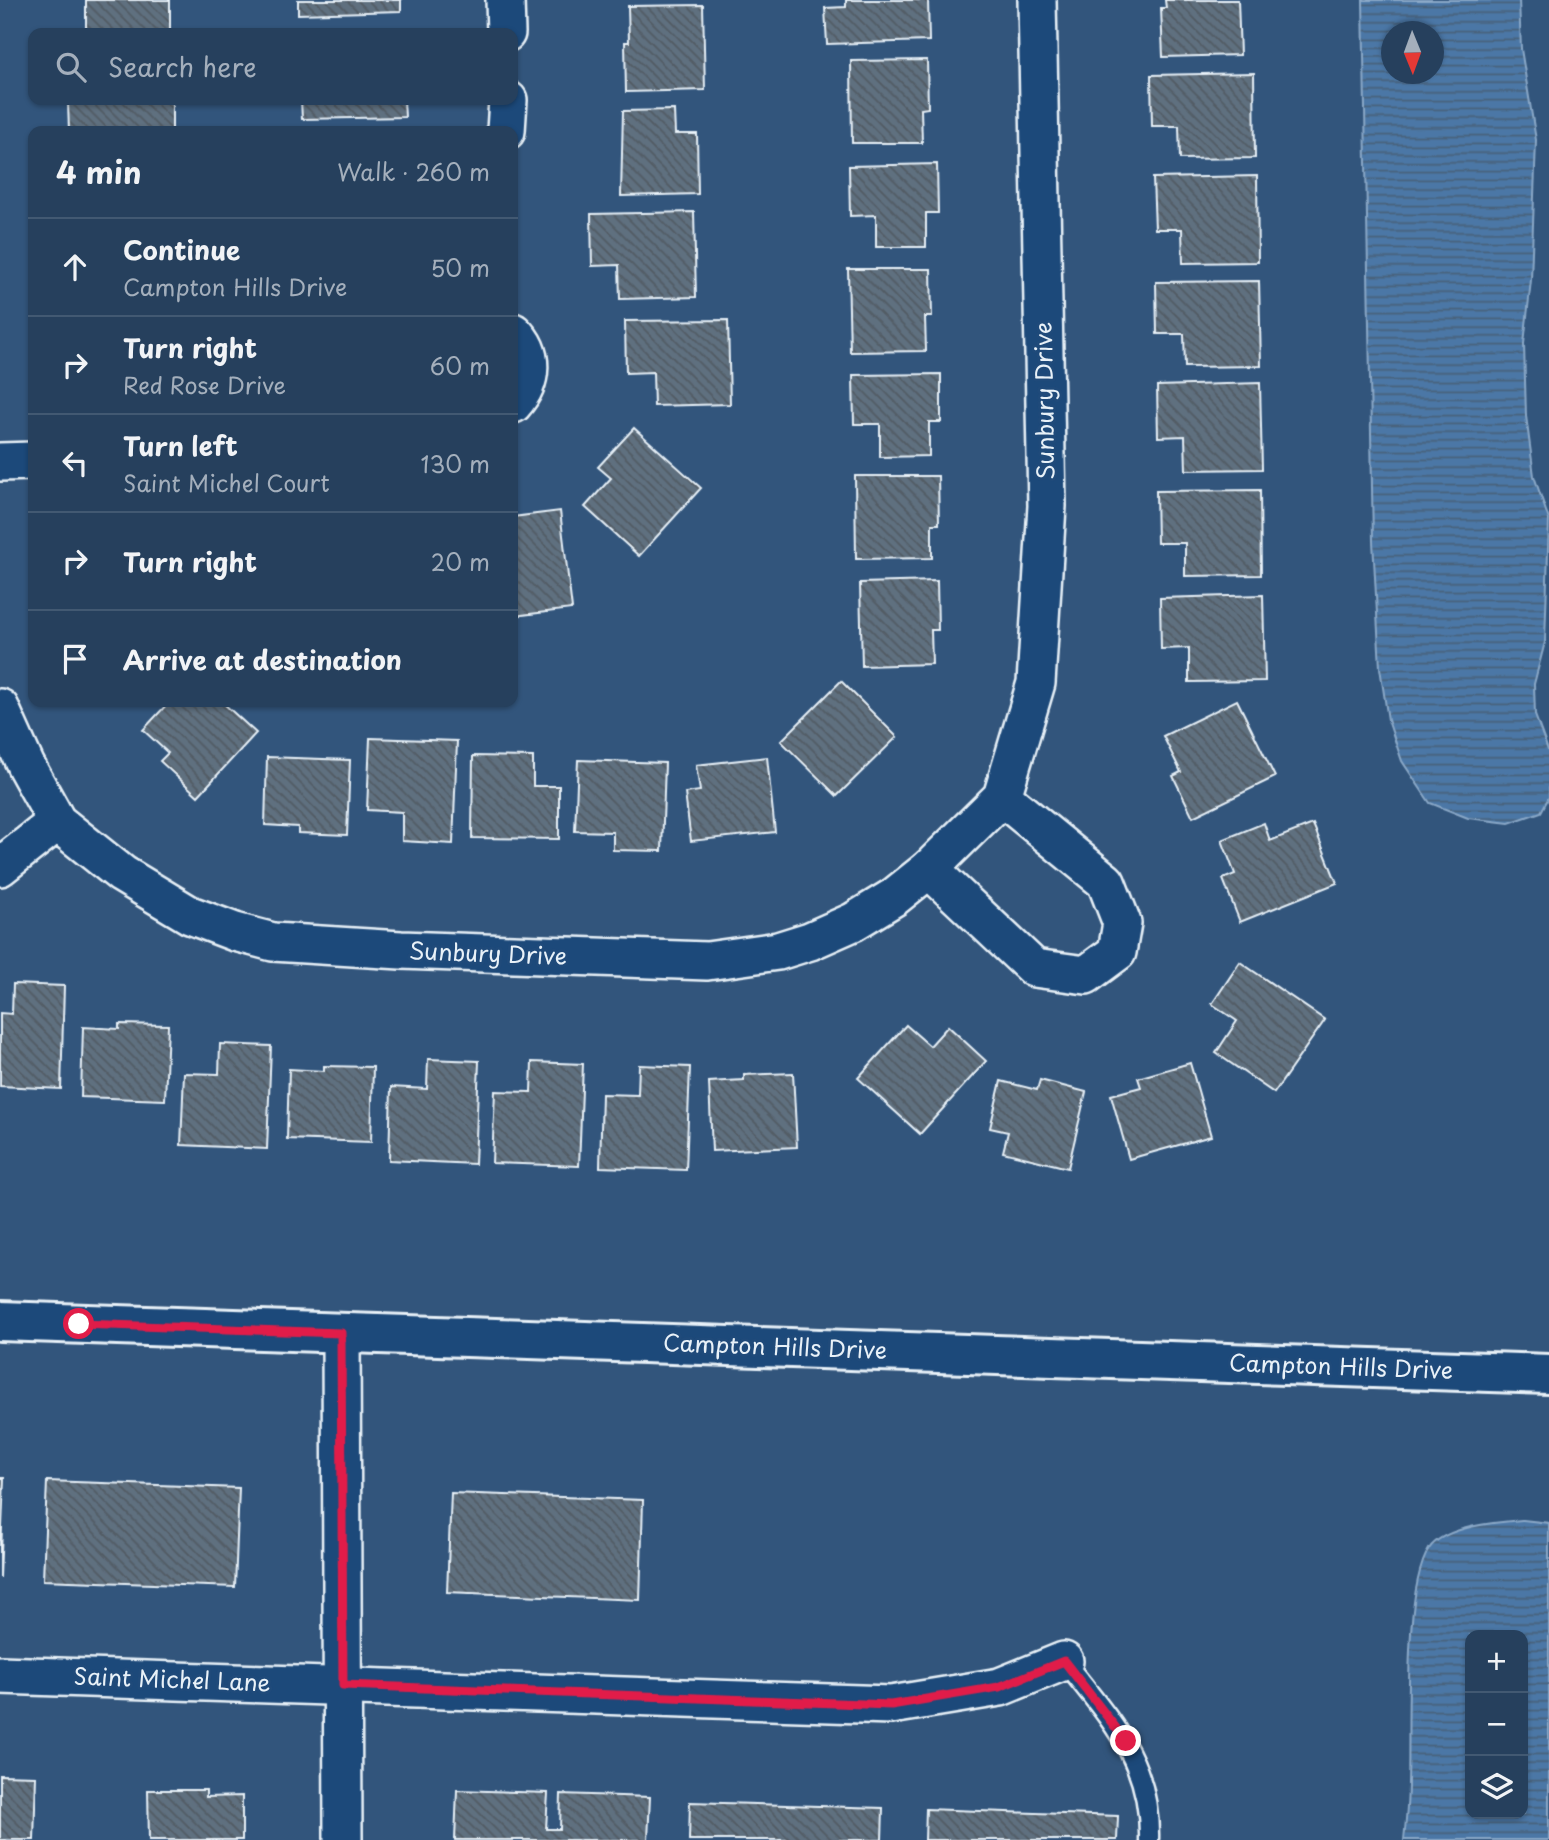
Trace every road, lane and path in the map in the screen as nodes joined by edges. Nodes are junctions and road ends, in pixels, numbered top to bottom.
1 (505, 0) edge
2 (1037, 0) edge
3 (506, 28) edge
4 (508, 105) edge
5 (506, 126) edge
6 (518, 337) edge
7 (518, 397) edge
8 (28, 461) edge
9 (0, 462) edge
10 (0, 708) edge
11 (1002, 797) junction
12 (57, 822) junction
13 (0, 867) edge
14 (929, 869) junction
15 (0, 1321) edge
16 (341, 1333) junction
17 (1549, 1374) edge
18 (1064, 1661) joint
19 (0, 1675) edge
20 (343, 1685) junction
21 (344, 1840) edge
22 (1149, 1840) edge

1 - 3 street
2 - 11 street, Sunbury Drive
4 - 5 street
6 - 7 street
8 - 9 street
10 - 12 street
11 - 14 street, Sunbury Drive
11 - 14 street
12 - 13 street
12 - 14 street, Sunbury Drive
15 - 16 street, Campton Hills Drive
16 - 17 street, Campton Hills Drive
16 - 20 street
18 - 20 street, Saint Michel Lane
18 - 22 lane
19 - 20 street, Saint Michel Lane
20 - 21 street

